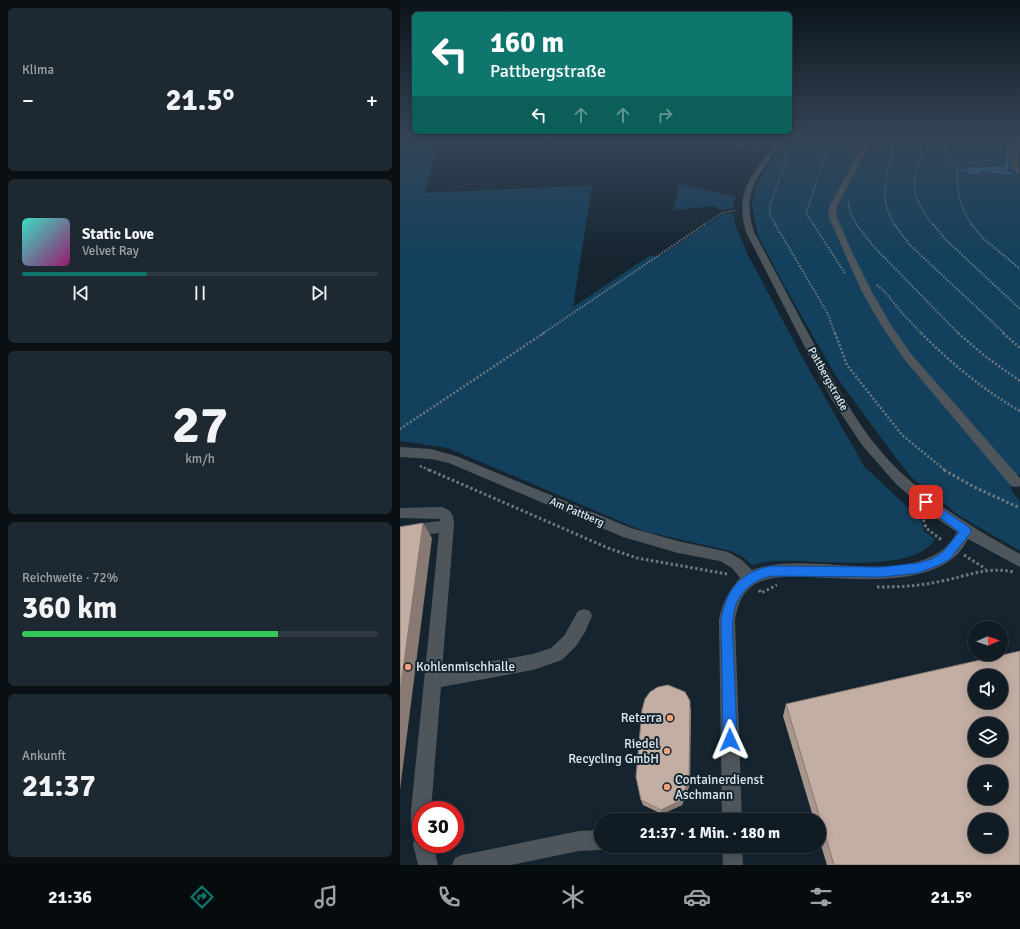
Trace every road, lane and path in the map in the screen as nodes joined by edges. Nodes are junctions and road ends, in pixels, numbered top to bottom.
1 (753, 179) edge
2 (779, 179) edge
3 (848, 179) edge
4 (886, 179) edge
5 (915, 179) edge
6 (957, 179) edge
7 (845, 185) junction
8 (745, 210) junction
9 (1020, 269) edge
10 (862, 279) junction
11 (1020, 309) edge
12 (1020, 348) edge
13 (1020, 381) edge
14 (1020, 411) edge
15 (400, 428) edge
16 (400, 452) edge
17 (414, 463) dead end
18 (1016, 482) dead end
19 (1020, 508) edge
20 (400, 513) edge
21 (447, 526) junction
22 (400, 532) edge
23 (966, 532) junction
24 (1020, 561) edge
25 (986, 569) dead end
26 (1020, 574) edge
27 (748, 580) junction
28 (584, 616) dead end
29 (433, 680) junction
30 (422, 801) edge
31 (732, 813) edge
32 (594, 840) edge
33 (425, 853) edge
34 (732, 853) edge
35 (428, 865) edge
36 (462, 865) edge
37 (733, 865) edge

1 - 8 street, Pattbergstraße
2 - 19 path
3 - 7 street
4 - 12 path
5 - 11 path
6 - 9 path
7 - 10 street
7 - 13 path
8 - 15 path
8 - 23 street, Pattbergstraße
10 - 14 path
10 - 18 street
16 - 27 street, Am Pattberg
17 - 27 path
20 - 21 street
21 - 22 street
21 - 29 street
23 - 24 street, Pattbergstraße
23 - 27 street
25 - 26 path
27 - 31 street
28 - 29 street
29 - 30 street
32 - 36 street
33 - 35 street
34 - 37 street

